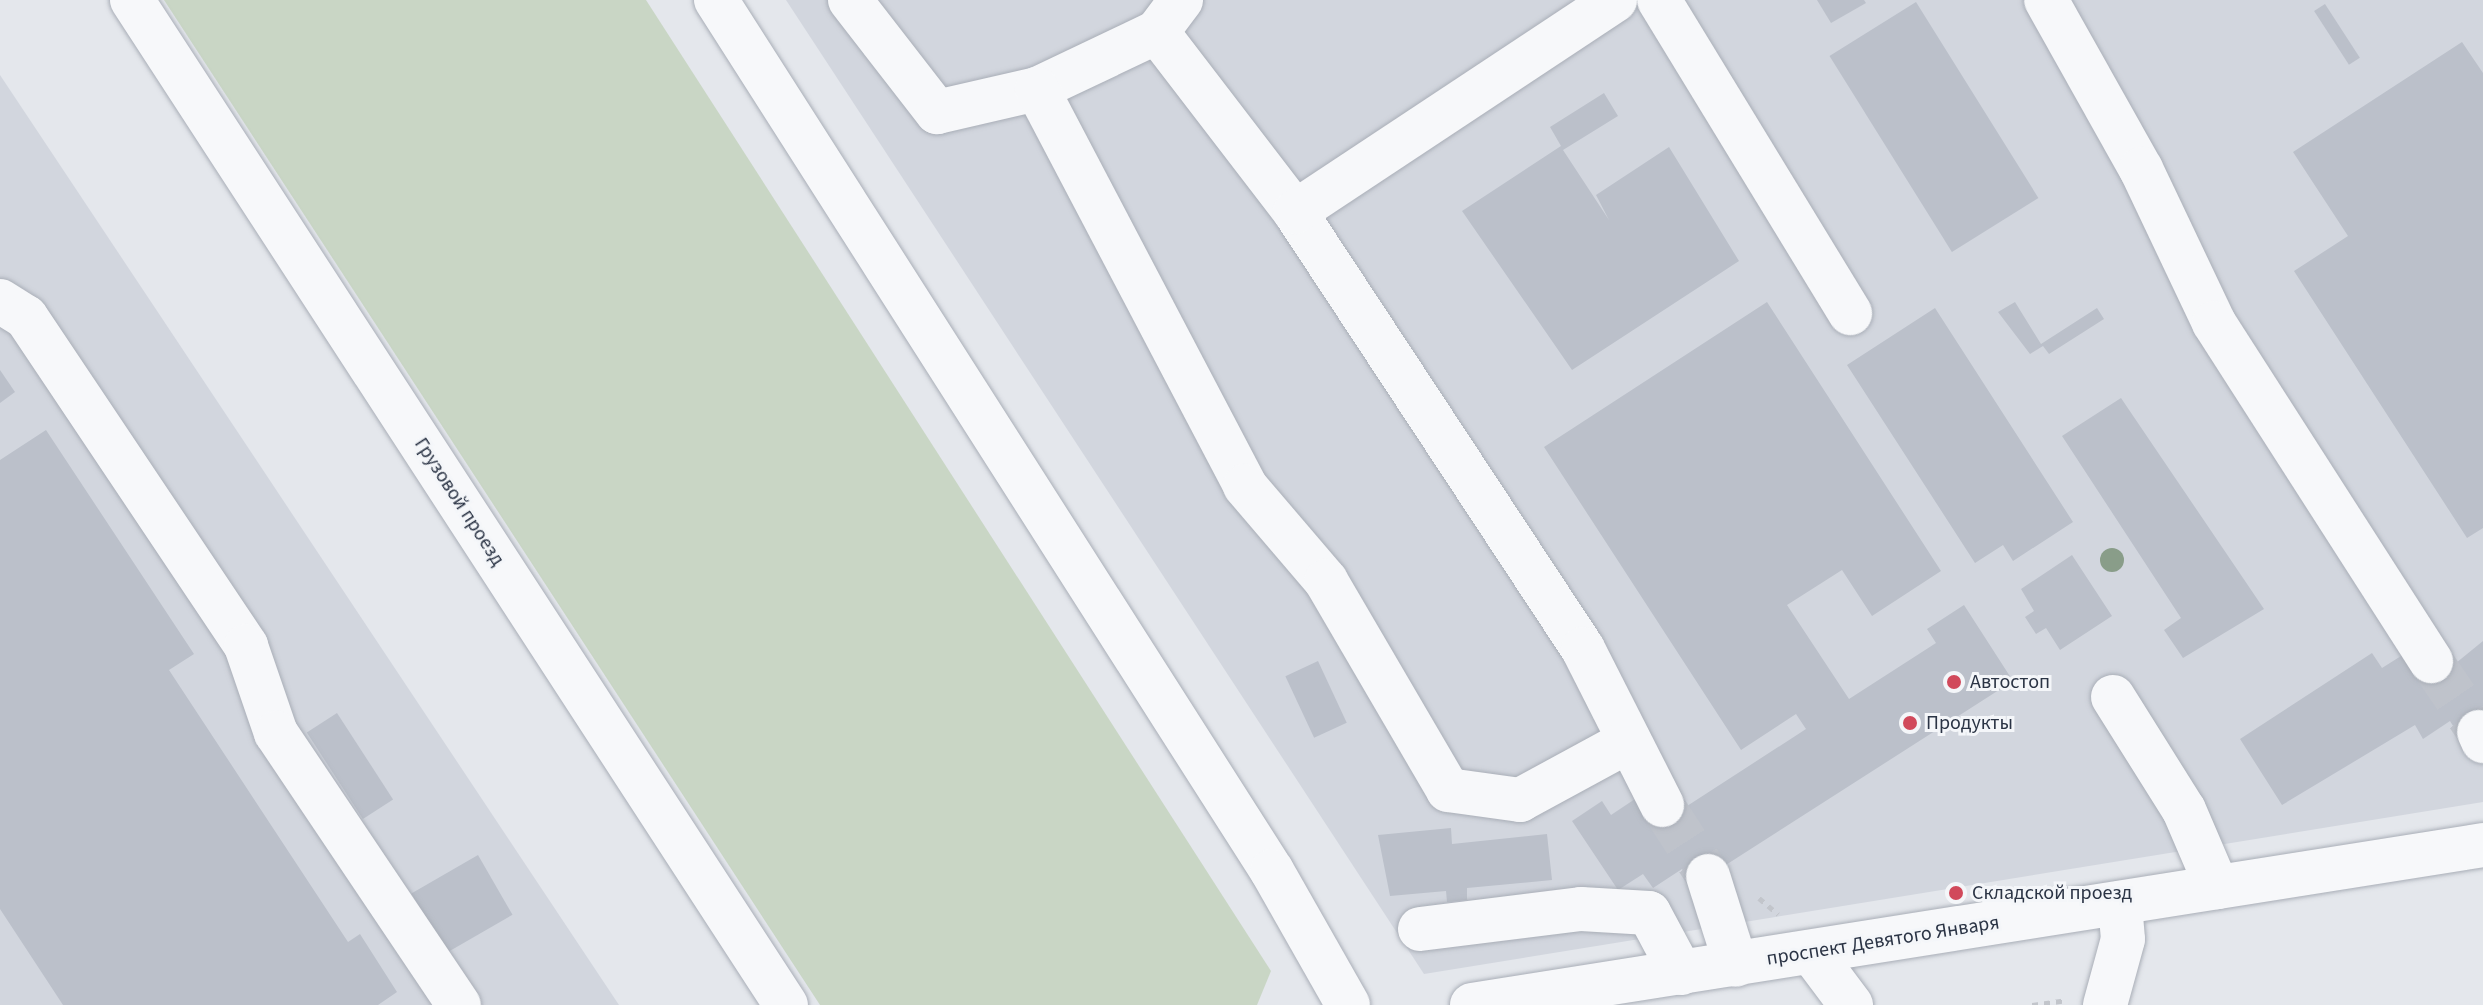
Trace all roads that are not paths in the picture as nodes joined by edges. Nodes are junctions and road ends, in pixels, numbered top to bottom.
1 (132, 0) edge
2 (716, 0) edge
3 (850, 0) edge
4 (1615, 0) edge
5 (1659, 0) edge
6 (2046, 0) edge
7 (1169, 16) edge
8 (1037, 89) junction
9 (1295, 212) junction
10 (0, 301) edge
11 (1850, 313) dead end
12 (2431, 661) tunnel mouth
13 (2113, 697) dead end
14 (1627, 742) junction
15 (1662, 805) tunnel mouth
16 (2483, 845) edge
17 (1708, 876) tunnel mouth
18 (2217, 887) junction
19 (2120, 903) junction
20 (1420, 929) dead end
21 (1812, 953) junction
22 (1736, 965) junction
23 (1681, 973) junction
24 (2090, 1002) edge
25 (459, 1005) edge
26 (786, 1005) edge
27 (1348, 1005) edge
28 (1472, 1005) edge
29 (1851, 1005) edge

1 - 26 street, Грузовой проезд
2 - 27 street
3 - 8 street
4 - 9 street
5 - 11 street
6 - 12 street
7 - 8 street
7 - 9 street
8 - 14 street
9 - 14 street
10 - 25 street
13 - 18 street
14 - 15 street
16 - 18 street, проспект Девятого Января
17 - 22 street
18 - 19 street, проспект Девятого Января
19 - 21 street, проспект Девятого Января
19 - 24 street
20 - 23 street
21 - 22 street, проспект Девятого Января
21 - 29 street
22 - 23 street, проспект Девятого Января
23 - 28 street, проспект Девятого Января

